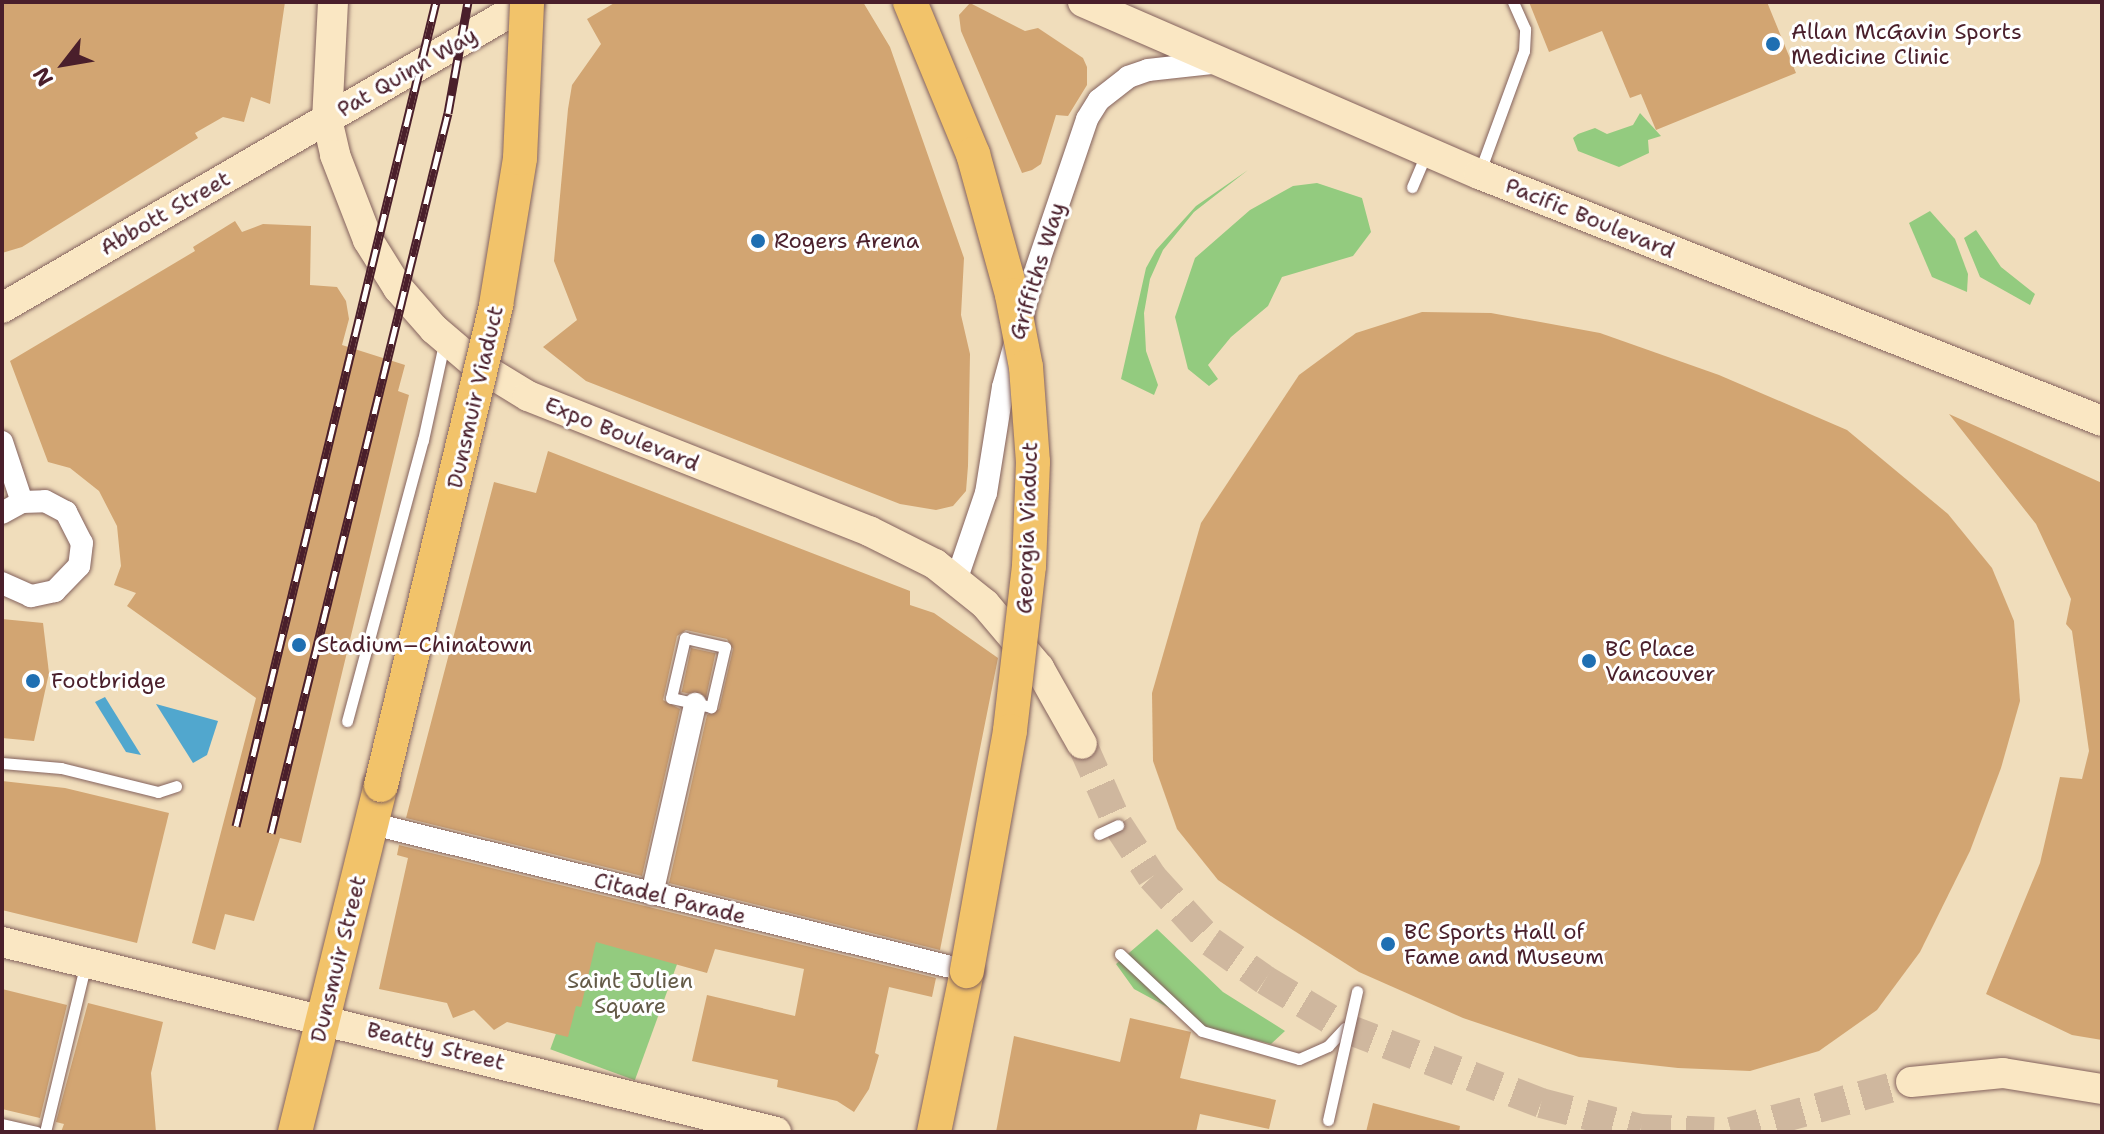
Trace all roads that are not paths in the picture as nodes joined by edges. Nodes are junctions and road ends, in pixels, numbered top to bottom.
1 (333, 2) edge
2 (528, 2) edge
3 (910, 2) edge
4 (1083, 2) edge
5 (1513, 2) edge
6 (1226, 61) junction
7 (327, 119) junction
8 (1427, 152) junction
9 (1479, 174) junction
10 (1412, 187) dead end
11 (2, 308) edge
12 (445, 339) junction
13 (2102, 421) edge
14 (2, 442) edge
15 (12, 507) edge
16 (957, 578) junction
17 (2, 583) edge
18 (695, 704) junction
19 (347, 721) dead end
20 (1082, 744) tunnel mouth
21 (2, 763) edge
22 (381, 785) joint
23 (176, 786) dead end
24 (1118, 825) dead end
25 (381, 834) junction
26 (1099, 834) dead end
27 (652, 894) junction
28 (2, 942) edge
29 (1120, 954) dead end
30 (86, 962) junction
31 (952, 967) junction
32 (1357, 991) dead end
33 (322, 1019) junction
34 (1345, 1028) dead end
35 (1911, 1082) tunnel mouth
36 (2102, 1089) edge
37 (2, 1124) edge
38 (1327, 1126) edge
39 (36, 1132) edge
40 (45, 1132) edge
41 (295, 1132) edge
42 (776, 1132) edge
43 (934, 1132) edge

1 - 7 main road, Expo Boulevard
2 - 7 main road, Pat Quinn Way
2 - 22 main road, Dunsmuir Viaduct, bridge
3 - 31 main road, Georgia Viaduct, bridge
4 - 6 main road, Pacific Boulevard
5 - 9 lane
6 - 8 main road, Pacific Boulevard
6 - 16 street, Griffiths Way
7 - 11 main road, Abbott Street
7 - 12 main road, Expo Boulevard
8 - 9 main road, Pacific Boulevard
8 - 10 lane
9 - 13 main road, Pacific Boulevard
12 - 16 main road, Expo Boulevard
12 - 19 lane
14 - 15 street
15 - 17 street
16 - 20 main road, Expo Boulevard
18 - 18 lane
18 - 27 street
21 - 23 lane
22 - 25 main road, Dunsmuir Street
24 - 26 lane
25 - 27 street, Citadel Parade
25 - 33 main road, Dunsmuir Street
27 - 31 street, Citadel Parade
28 - 30 main road, Beatty Street
29 - 34 lane
30 - 33 main road, Beatty Street
30 - 40 lane
31 - 43 main road, Georgia Viaduct
32 - 38 lane, bridge
33 - 41 main road, Dunsmuir Street
33 - 42 main road, Beatty Street
35 - 36 main road
37 - 39 lane

